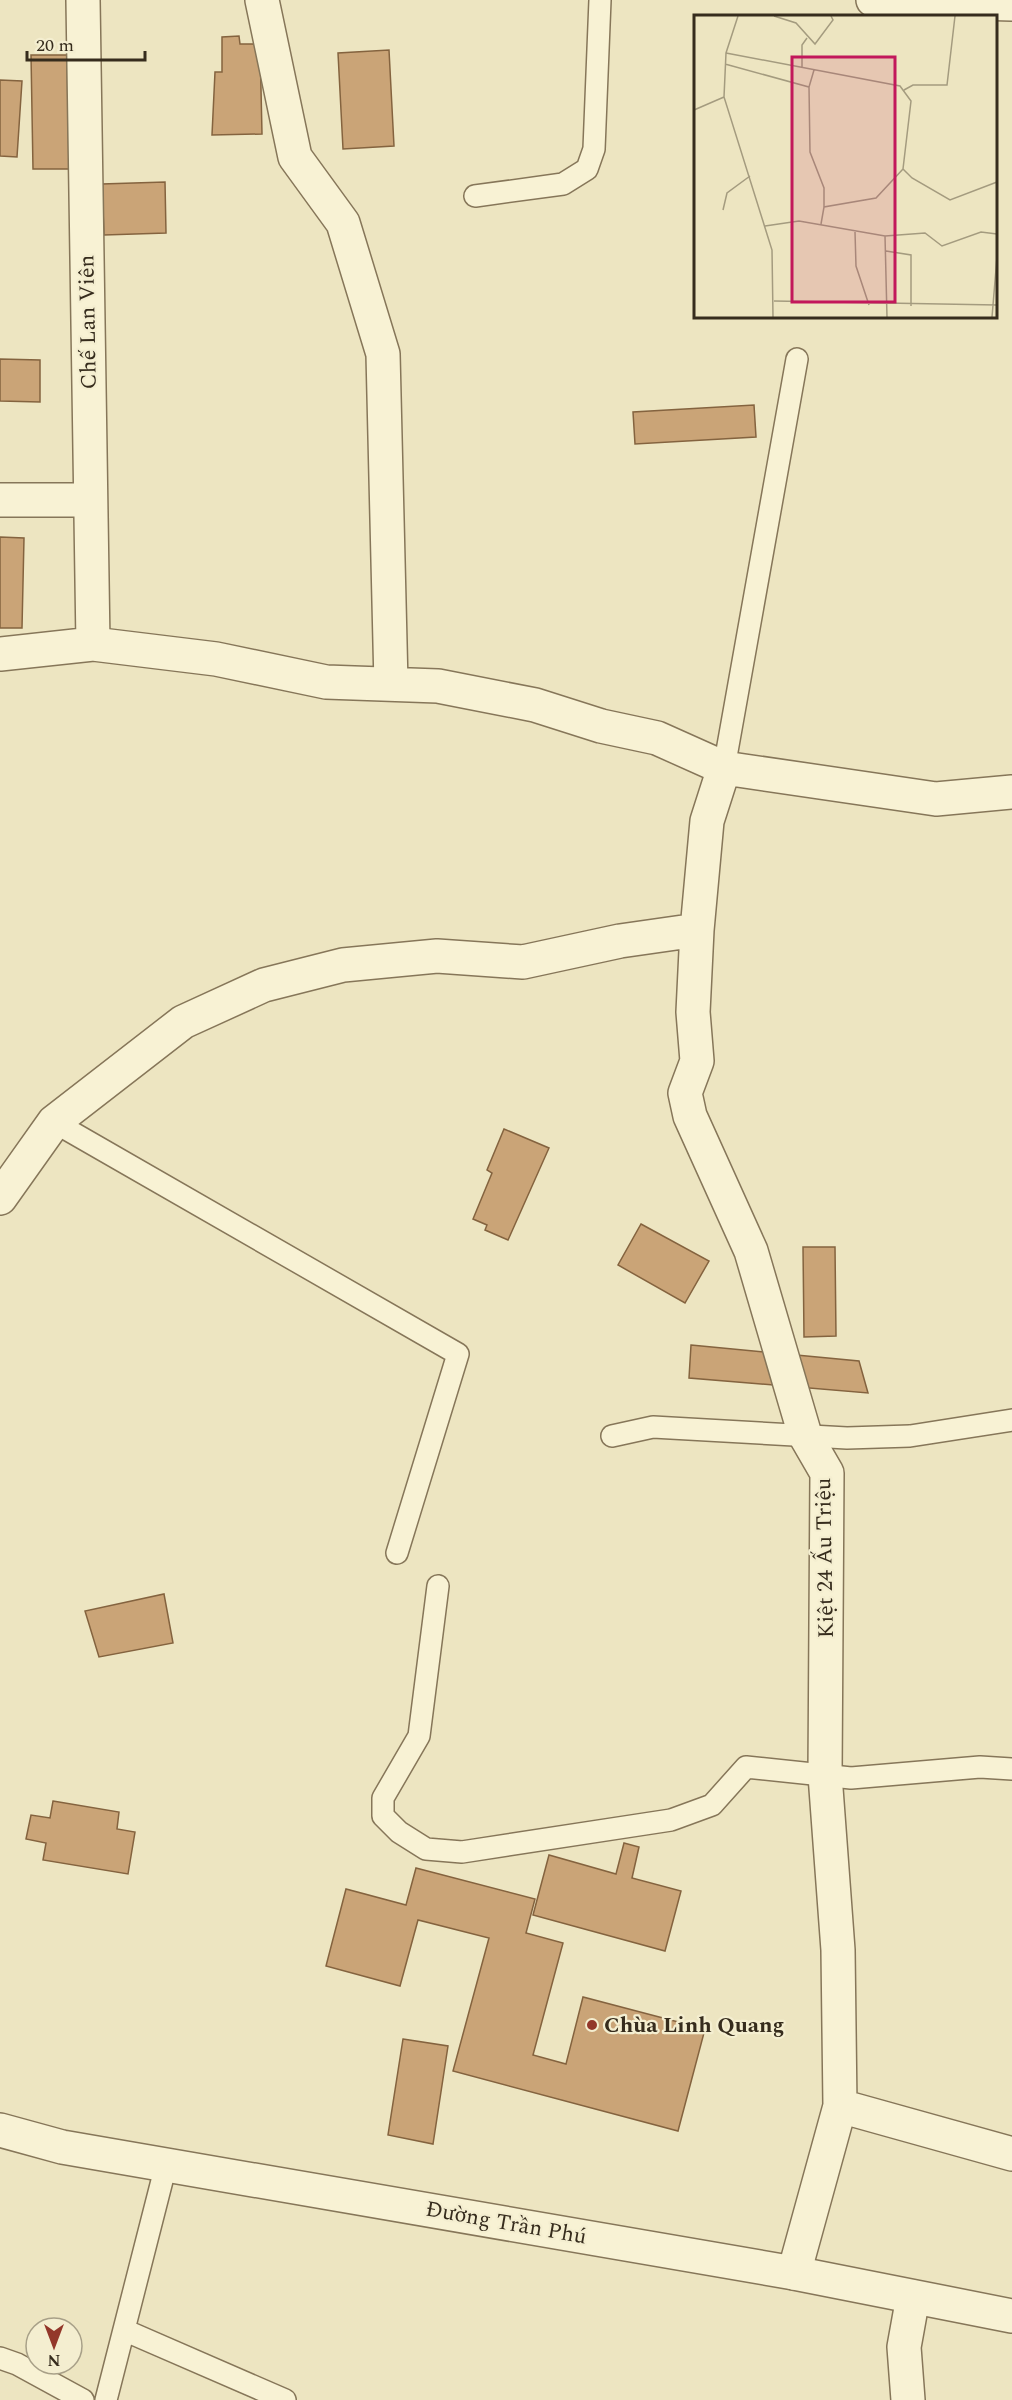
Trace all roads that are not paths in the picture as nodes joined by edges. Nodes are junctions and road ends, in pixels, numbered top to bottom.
1 (83, 0) edge
2 (262, 0) edge
3 (600, 0) edge
4 (873, 0) edge
5 (946, 1) edge
6 (1012, 4) edge
7 (475, 196) dead end
8 (797, 359) dead end
9 (0, 500) edge
10 (90, 500) junction
11 (93, 644) junction
12 (0, 654) edge
13 (391, 684) junction
14 (724, 768) junction
15 (1012, 792) edge
16 (697, 930) junction
17 (54, 1122) junction
18 (0, 1198) edge
19 (1012, 1420) edge
20 (805, 1435) junction
21 (612, 1436) dead end
22 (397, 1553) dead end
23 (438, 1586) dead end
24 (1012, 1769) edge
25 (825, 1775) junction
26 (840, 2106) junction
27 (0, 2130) edge
28 (1012, 2154) edge
29 (166, 2165) junction
30 (794, 2273) junction
31 (913, 2297) junction
32 (1012, 2316) edge
33 (124, 2330) junction
34 (0, 2358) edge
35 (83, 2400) edge
36 (106, 2400) edge
37 (285, 2400) edge
38 (908, 2400) edge

1 - 10 street, Chế Lan Viên
2 - 13 street
3 - 7 lane
4 - 5 street
5 - 6 street
8 - 14 lane
9 - 10 street
10 - 11 street, Chế Lan Viên
11 - 12 street
11 - 13 street
13 - 14 street
14 - 15 street
14 - 16 street, Kiệt 24 Ấu Triệu
16 - 17 street
16 - 20 street, Kiệt 24 Ấu Triệu
17 - 18 street
17 - 22 lane
19 - 20 lane
20 - 21 lane
20 - 25 street, Kiệt 24 Ấu Triệu
23 - 25 lane
24 - 25 lane
25 - 26 street, Kiệt 24 Ấu Triệu
26 - 28 street
26 - 30 street, Kiệt 24 Ấu Triệu
27 - 29 street, Đường Trần Phú
29 - 30 street, Đường Trần Phú
29 - 33 lane
30 - 31 street, Đường Trần Phú
31 - 32 street, Đường Trần Phú
31 - 38 street
33 - 36 lane
33 - 37 lane
34 - 35 lane

